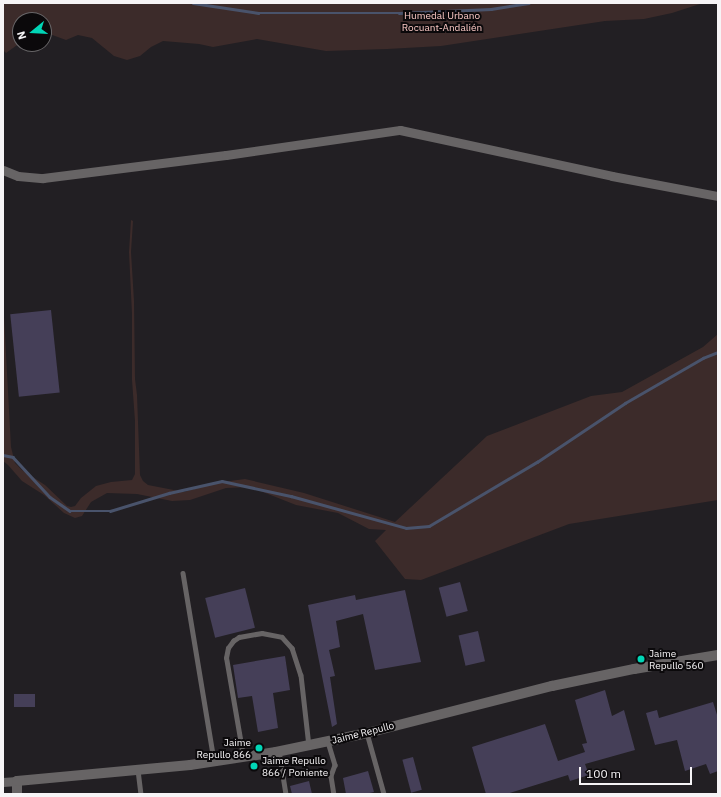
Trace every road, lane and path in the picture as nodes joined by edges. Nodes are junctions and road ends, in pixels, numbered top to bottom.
1 (3, 170) edge
2 (718, 196) edge
3 (183, 573) dead end
4 (718, 655) edge
5 (367, 733) junction
6 (328, 742) junction
7 (309, 746) junction
8 (279, 751) junction
9 (243, 757) junction
10 (214, 762) junction
11 (138, 770) junction
12 (17, 781) junction
13 (3, 782) edge
14 (18, 794) edge
15 (141, 794) edge
16 (286, 794) edge
17 (334, 794) edge
18 (384, 794) edge

1 - 2 street
3 - 10 lane
4 - 5 street, Jaime Repullo
5 - 6 street, Jaime Repullo
5 - 18 lane
6 - 7 street, Jaime Repullo
6 - 17 lane
7 - 8 street, Jaime Repullo
7 - 9 lane
8 - 9 street, Jaime Repullo
8 - 16 lane
9 - 10 street, Jaime Repullo
10 - 11 street, Jaime Repullo
11 - 12 street, Jaime Repullo
11 - 15 lane
12 - 13 street, Jaime Repullo
12 - 14 street

